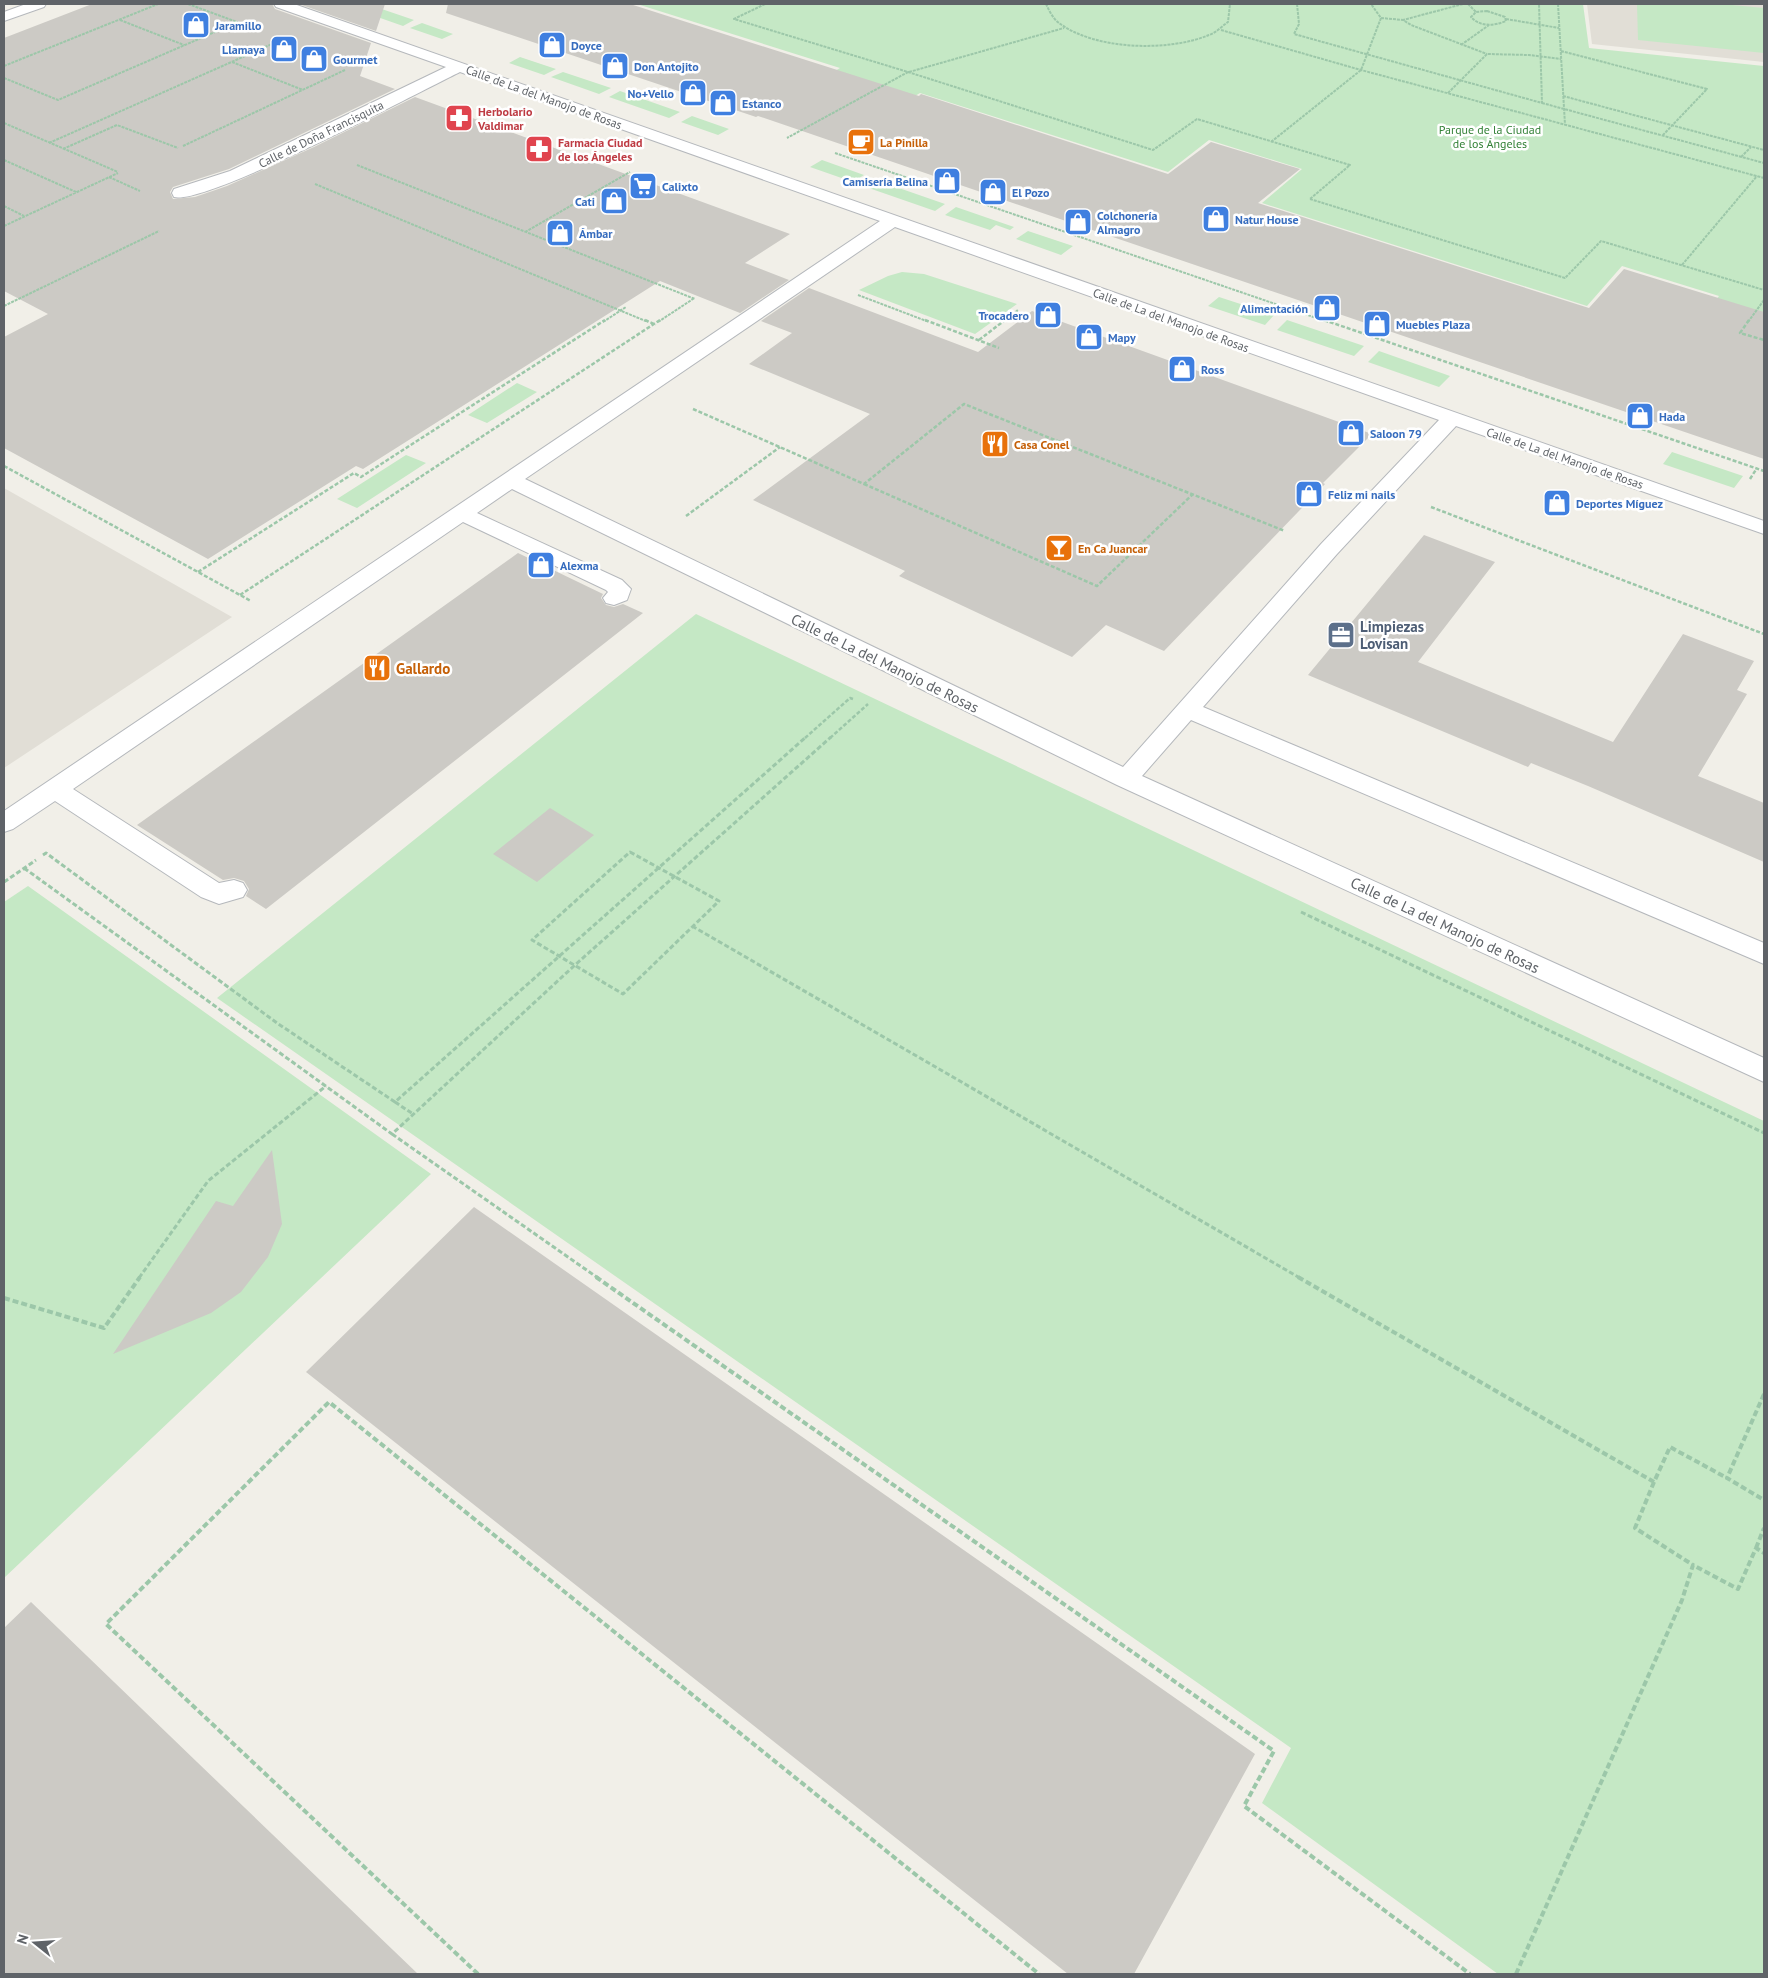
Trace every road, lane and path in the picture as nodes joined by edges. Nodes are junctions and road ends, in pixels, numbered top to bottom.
1 (39, 4) edge
2 (158, 4) edge
3 (280, 4) edge
4 (765, 4) edge
5 (1046, 4) edge
6 (1230, 4) edge
7 (1297, 4) edge
8 (1371, 4) edge
9 (1463, 4) edge
10 (1468, 4) edge
11 (1539, 4) edge
12 (1558, 4) edge
13 (1476, 12) junction
14 (4, 17) edge
15 (1381, 18) junction
16 (1506, 19) junction
17 (119, 20) junction
18 (1403, 20) junction
19 (238, 22) dead end
20 (1539, 24) junction
21 (1489, 25) junction
22 (1064, 28) junction
23 (1559, 28) junction
24 (1221, 30) junction
25 (275, 43) dead end
26 (184, 45) junction
27 (1460, 45) junction
28 (1561, 51) junction
29 (1366, 53) junction
30 (1487, 54) junction
31 (1541, 56) junction
32 (1561, 59) junction
33 (232, 62) junction
34 (4, 66) edge
35 (459, 67) junction
36 (346, 69) dead end
37 (1361, 70) junction
38 (908, 72) junction
39 (4, 78) edge
40 (1462, 80) junction
41 (303, 90) junction
42 (1448, 94) junction
43 (1563, 96) junction
44 (1542, 102) junction
45 (1563, 108) junction
46 (4, 123) edge
47 (1565, 125) junction
48 (1673, 126) junction
49 (1663, 135) junction
50 (788, 138) dead end
51 (1271, 142) junction
52 (49, 143) junction
53 (1751, 147) junction
54 (64, 149) junction
55 (1764, 150) edge
56 (1742, 157) junction
57 (4, 160) edge
58 (350, 162) dead end
59 (1764, 163) edge
60 (638, 168) dead end
61 (1757, 176) junction
62 (109, 177) junction
63 (1764, 178) edge
64 (311, 183) dead end
65 (76, 192) junction
66 (145, 193) dead end
67 (180, 193) dead end
68 (4, 206) edge
69 (25, 216) junction
70 (892, 221) junction
71 (4, 226) edge
72 (159, 231) dead end
73 (525, 232) junction
74 (1095, 242) dead end
75 (1682, 265) junction
76 (1764, 290) edge
77 (853, 293) dead end
78 (694, 299) junction
79 (1764, 300) edge
80 (4, 306) edge
81 (626, 307) dead end
82 (1020, 308) dead end
83 (622, 310) junction
84 (746, 320) junction
85 (654, 324) junction
86 (979, 340) junction
87 (1764, 340) edge
88 (707, 346) junction
89 (999, 348) dead end
90 (645, 388) junction
91 (1451, 419) junction
92 (780, 447) junction
93 (4, 466) edge
94 (1764, 471) edge
95 (510, 480) junction
96 (864, 484) junction
97 (1386, 490) junction
98 (1193, 494) junction
99 (460, 513) junction
100 (1764, 528) edge
101 (645, 547) junction
102 (1329, 549) junction
103 (198, 572) junction
104 (240, 595) junction
105 (614, 598) dead end
106 (294, 625) junction
107 (1764, 634) edge
108 (874, 699) dead end
109 (867, 705) junction
110 (876, 709) dead end
111 (1187, 709) junction
112 (1126, 779) junction
113 (55, 789) junction
114 (4, 824) edge
115 (24, 868) junction
116 (659, 868) junction
117 (674, 877) junction
118 (4, 882) edge
119 (234, 890) dead end
120 (1298, 910) dead end
121 (692, 926) junction
122 (1764, 954) edge
123 (559, 956) junction
124 (575, 965) junction
125 (1764, 1071) edge
126 (326, 1086) junction
127 (395, 1102) junction
128 (413, 1114) junction
129 (1764, 1133) edge
130 (392, 1134) junction
131 (4, 1298) edge
132 (1764, 1394) edge
133 (1727, 1478) junction
134 (1654, 1482) junction
135 (1764, 1500) edge
136 (1764, 1528) edge
137 (1756, 1548) junction
138 (1764, 1552) edge
139 (1693, 1565) junction
140 (478, 1974) edge
141 (1039, 1974) edge
142 (1470, 1974) edge
143 (1516, 1974) edge

1 - 14 street
2 - 17 path
3 - 35 street, Calle de La del Manojo de Rosas
4 - 38 path
5 - 22 path
6 - 24 path
7 - 29 path
8 - 15 path
9 - 18 path
10 - 13 path
11 - 20 path
12 - 23 path
13 - 16 path
13 - 21 path
15 - 18 path
15 - 29 path
16 - 20 path
16 - 21 path
17 - 26 path
17 - 34 path
18 - 27 path
19 - 26 path
20 - 23 path
20 - 31 path
21 - 27 path
22 - 24 path
22 - 38 path
23 - 28 path
24 - 37 path
25 - 33 path
26 - 39 path
27 - 30 path
28 - 32 path
28 - 48 path
29 - 37 path
29 - 40 path
30 - 31 path
30 - 40 path
31 - 32 path
31 - 44 path
32 - 43 path
33 - 41 path
33 - 52 path
35 - 67 street, Calle de Doña Francisquita
35 - 70 street, Calle de La del Manojo de Rosas
36 - 41 path
37 - 42 path
37 - 51 path
38 - 50 path
38 - 51 path
40 - 42 path
40 - 44 path
41 - 54 path
42 - 47 path
43 - 45 path
43 - 48 path
44 - 45 path
45 - 47 path
45 - 49 path
46 - 52 path
47 - 61 path
48 - 49 path
48 - 53 path
49 - 56 path
51 - 75 path
52 - 54 path
53 - 55 path
53 - 56 path
54 - 62 path
56 - 59 path
57 - 65 path
58 - 73 path
60 - 73 path
61 - 63 path
61 - 75 path
62 - 65 path
62 - 66 path
64 - 83 path
65 - 69 path
68 - 69 path
69 - 71 path
70 - 84 street
70 - 91 street, Calle de La del Manojo de Rosas
72 - 80 path
73 - 78 path
74 - 94 path
75 - 76 path
77 - 86 path
78 - 84 path
78 - 85 path
79 - 87 path
81 - 83 path
82 - 86 path
83 - 85 path
83 - 103 path
84 - 88 street
85 - 88 path
85 - 104 path
86 - 89 path
88 - 90 street
90 - 92 path
90 - 95 street
91 - 97 street
91 - 100 street, Calle de La del Manojo de Rosas
92 - 96 path
92 - 101 path
93 - 103 path
95 - 99 street
95 - 101 street, Calle de La del Manojo de Rosas
96 - 98 path
96 - 98 path
97 - 102 street
97 - 107 path
98 - 102 path
99 - 105 street
99 - 106 street
101 - 112 street, Calle de La del Manojo de Rosas
102 - 111 street
103 - 104 path
104 - 106 path
106 - 113 street
108 - 109 path
109 - 110 path
109 - 116 path
109 - 117 path
111 - 112 street
111 - 122 street
112 - 125 street, Calle de La del Manojo de Rosas
113 - 114 street
113 - 119 street
115 - 118 path
115 - 126 path
115 - 127 path
116 - 117 path
116 - 123 path
116 - 123 path
117 - 121 path
117 - 124 path
120 - 129 path
121 - 124 path
121 - 134 path
123 - 124 path
123 - 127 path
124 - 128 path
126 - 130 path
126 - 131 path
127 - 128 path
128 - 130 path
130 - 142 path
132 - 133 path
133 - 134 path
133 - 135 path
134 - 139 path
136 - 137 path
137 - 138 path
137 - 139 path
139 - 143 path
140 - 141 path

